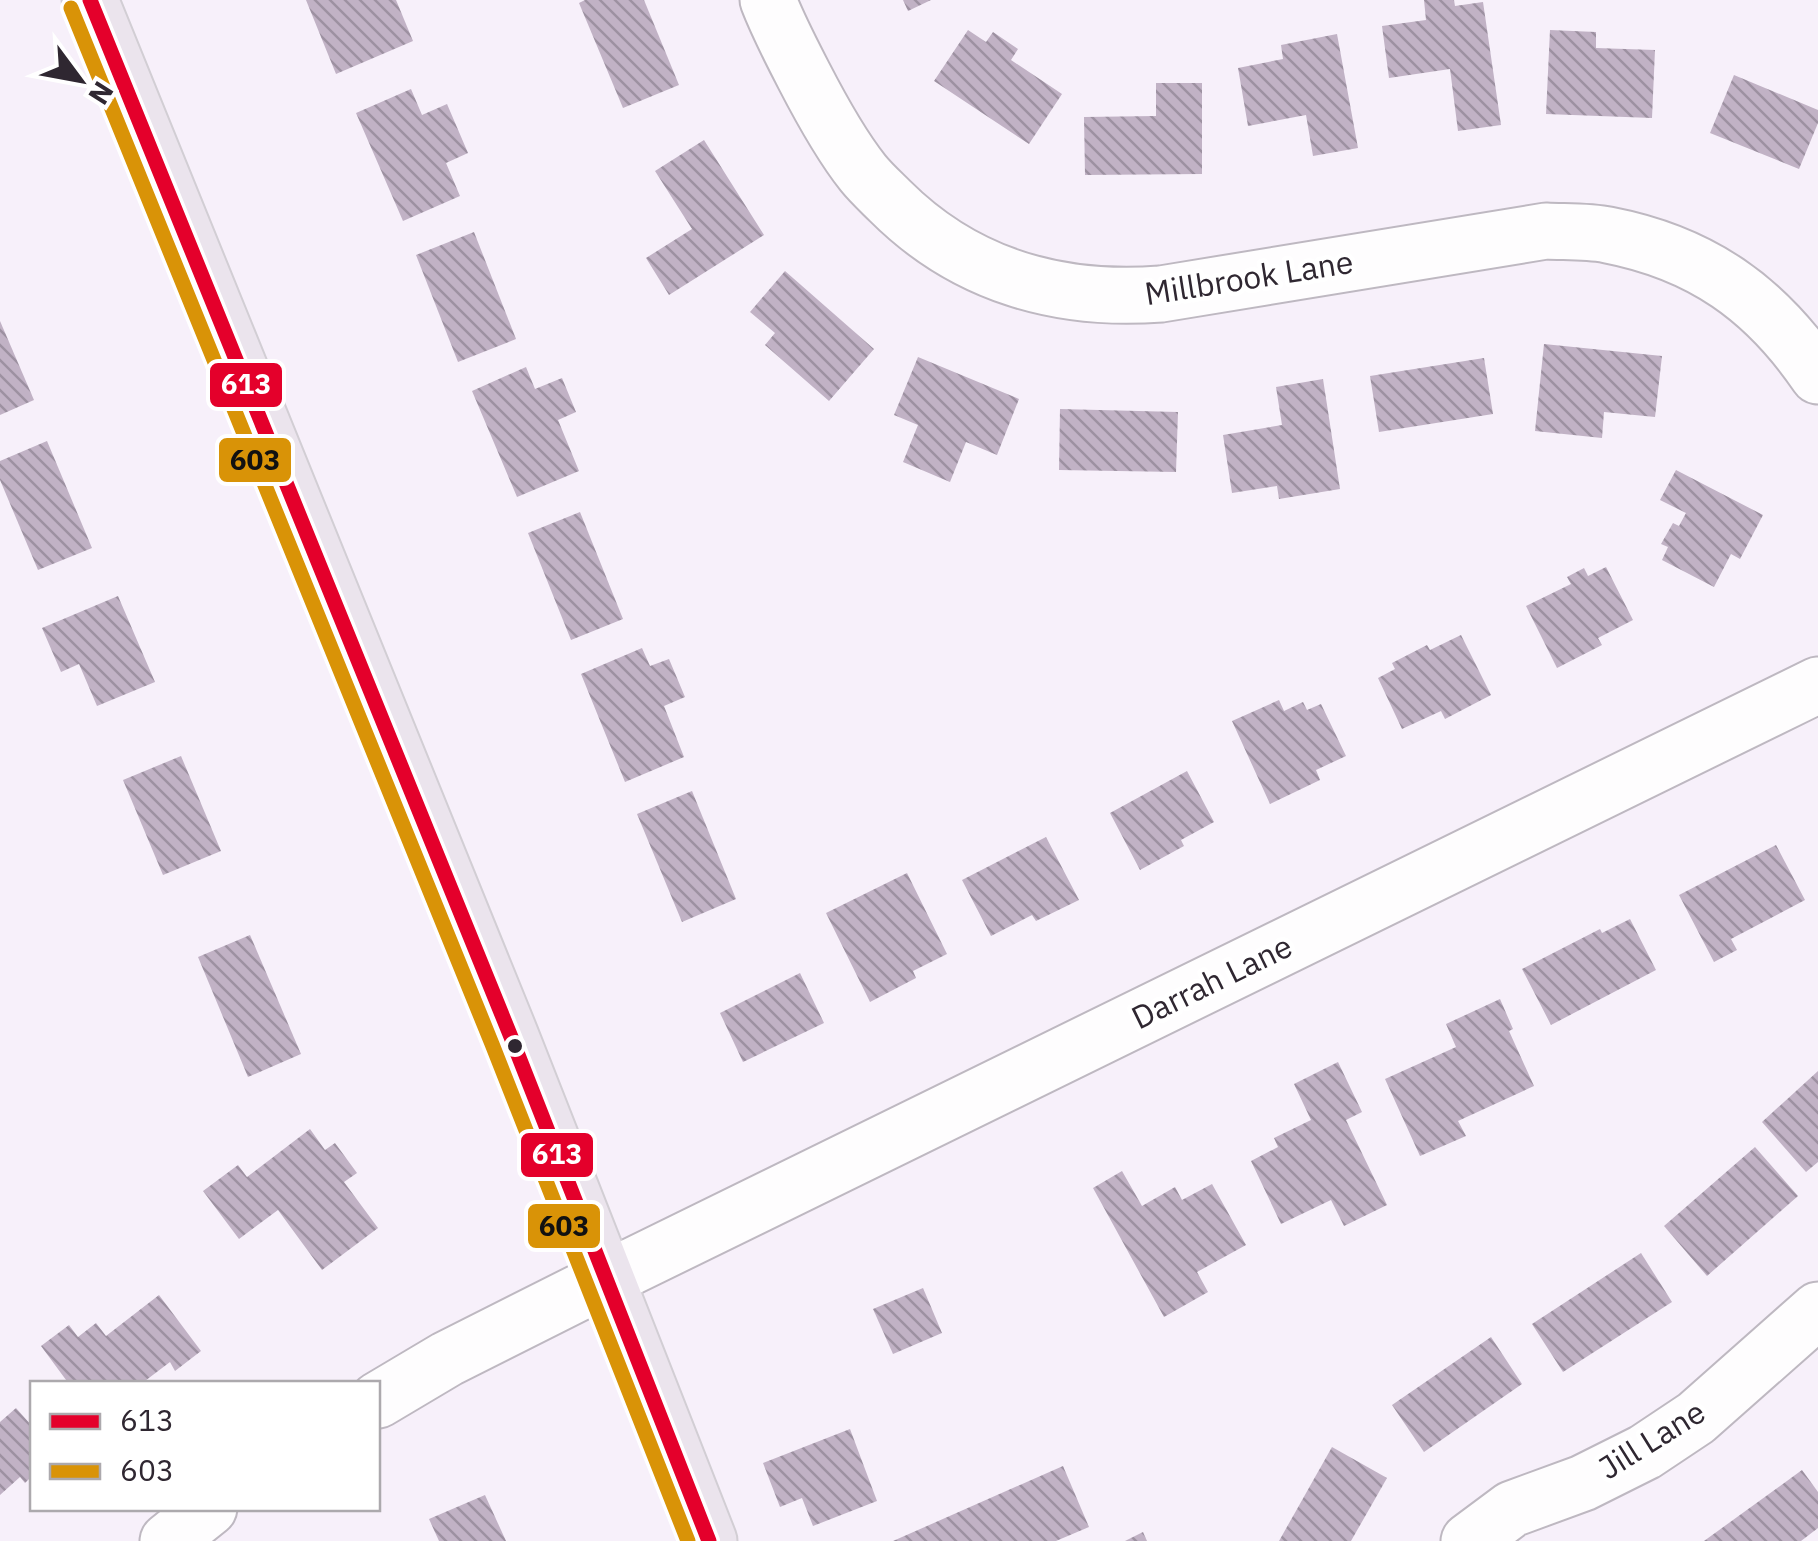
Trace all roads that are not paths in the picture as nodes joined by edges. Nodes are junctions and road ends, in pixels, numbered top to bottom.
1 (90, 0) edge
2 (768, 0) edge
3 (1818, 376) edge
4 (1818, 685) edge
5 (606, 1280) junction
6 (1818, 1310) edge
7 (380, 1399) edge
8 (205, 1511) edge
9 (168, 1541) edge
10 (709, 1541) edge
11 (1469, 1541) edge

1 - 5 main road
2 - 3 street, Millbrook Lane
4 - 5 street, Darrah Lane
5 - 7 street, Darrah Lane
5 - 10 main road
6 - 11 street, Jill Lane
8 - 9 street

